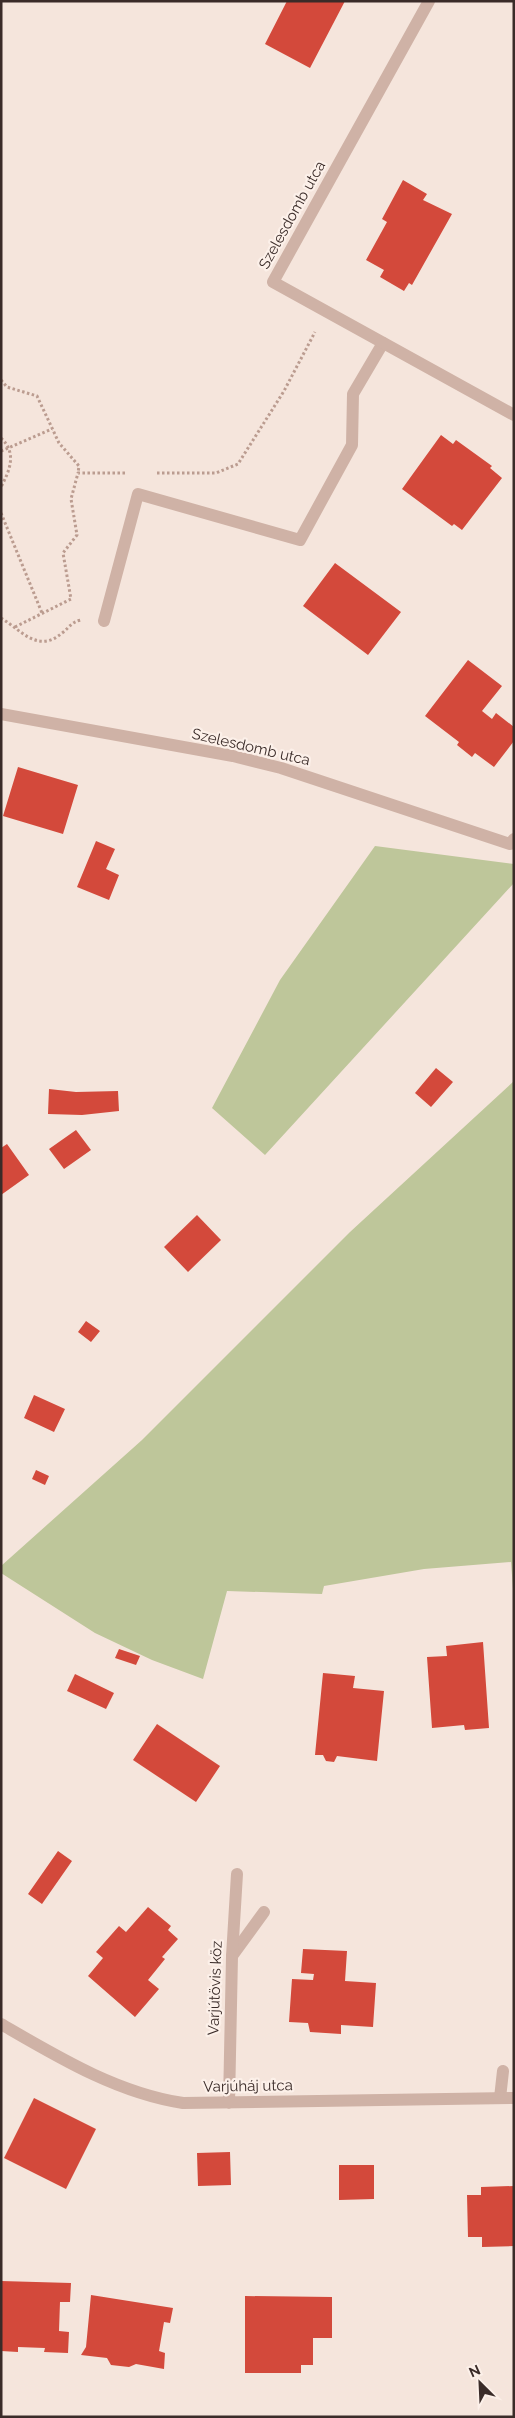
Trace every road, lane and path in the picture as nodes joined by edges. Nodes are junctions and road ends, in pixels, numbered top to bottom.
1 (429, 1) edge
2 (314, 334) dead end
3 (383, 343) junction
4 (1, 380) edge
5 (514, 415) edge
6 (52, 429) junction
7 (1, 438) edge
8 (9, 447) junction
9 (1, 450) edge
10 (78, 473) junction
11 (128, 473) dead end
12 (148, 473) dead end
13 (1, 487) edge
14 (1, 513) edge
15 (42, 612) junction
16 (1, 618) edge
17 (104, 621) joint
18 (16, 627) junction
19 (1, 714) edge
20 (514, 839) edge
21 (237, 1874) dead end
22 (264, 1912) dead end
23 (232, 1956) junction
24 (1, 2024) edge
25 (503, 2070) dead end
26 (500, 2098) junction
27 (514, 2098) edge
28 (229, 2103) junction

1 - 3 street, Szelesdomb utca
2 - 12 path
3 - 5 street, Szelesdomb utca
3 - 17 street
4 - 6 path
6 - 8 path
6 - 10 path
7 - 8 path
8 - 9 path
8 - 13 path
10 - 11 path
10 - 15 path
14 - 15 path
15 - 18 path
16 - 18 path
17 - 18 path
19 - 20 street, Szelesdomb utca
21 - 23 street, Varjútövis köz
22 - 23 street
23 - 28 street, Varjútövis köz
24 - 28 street, Varjúháj utca
25 - 26 street
26 - 27 street, Varjúháj utca
26 - 28 street, Varjúháj utca

